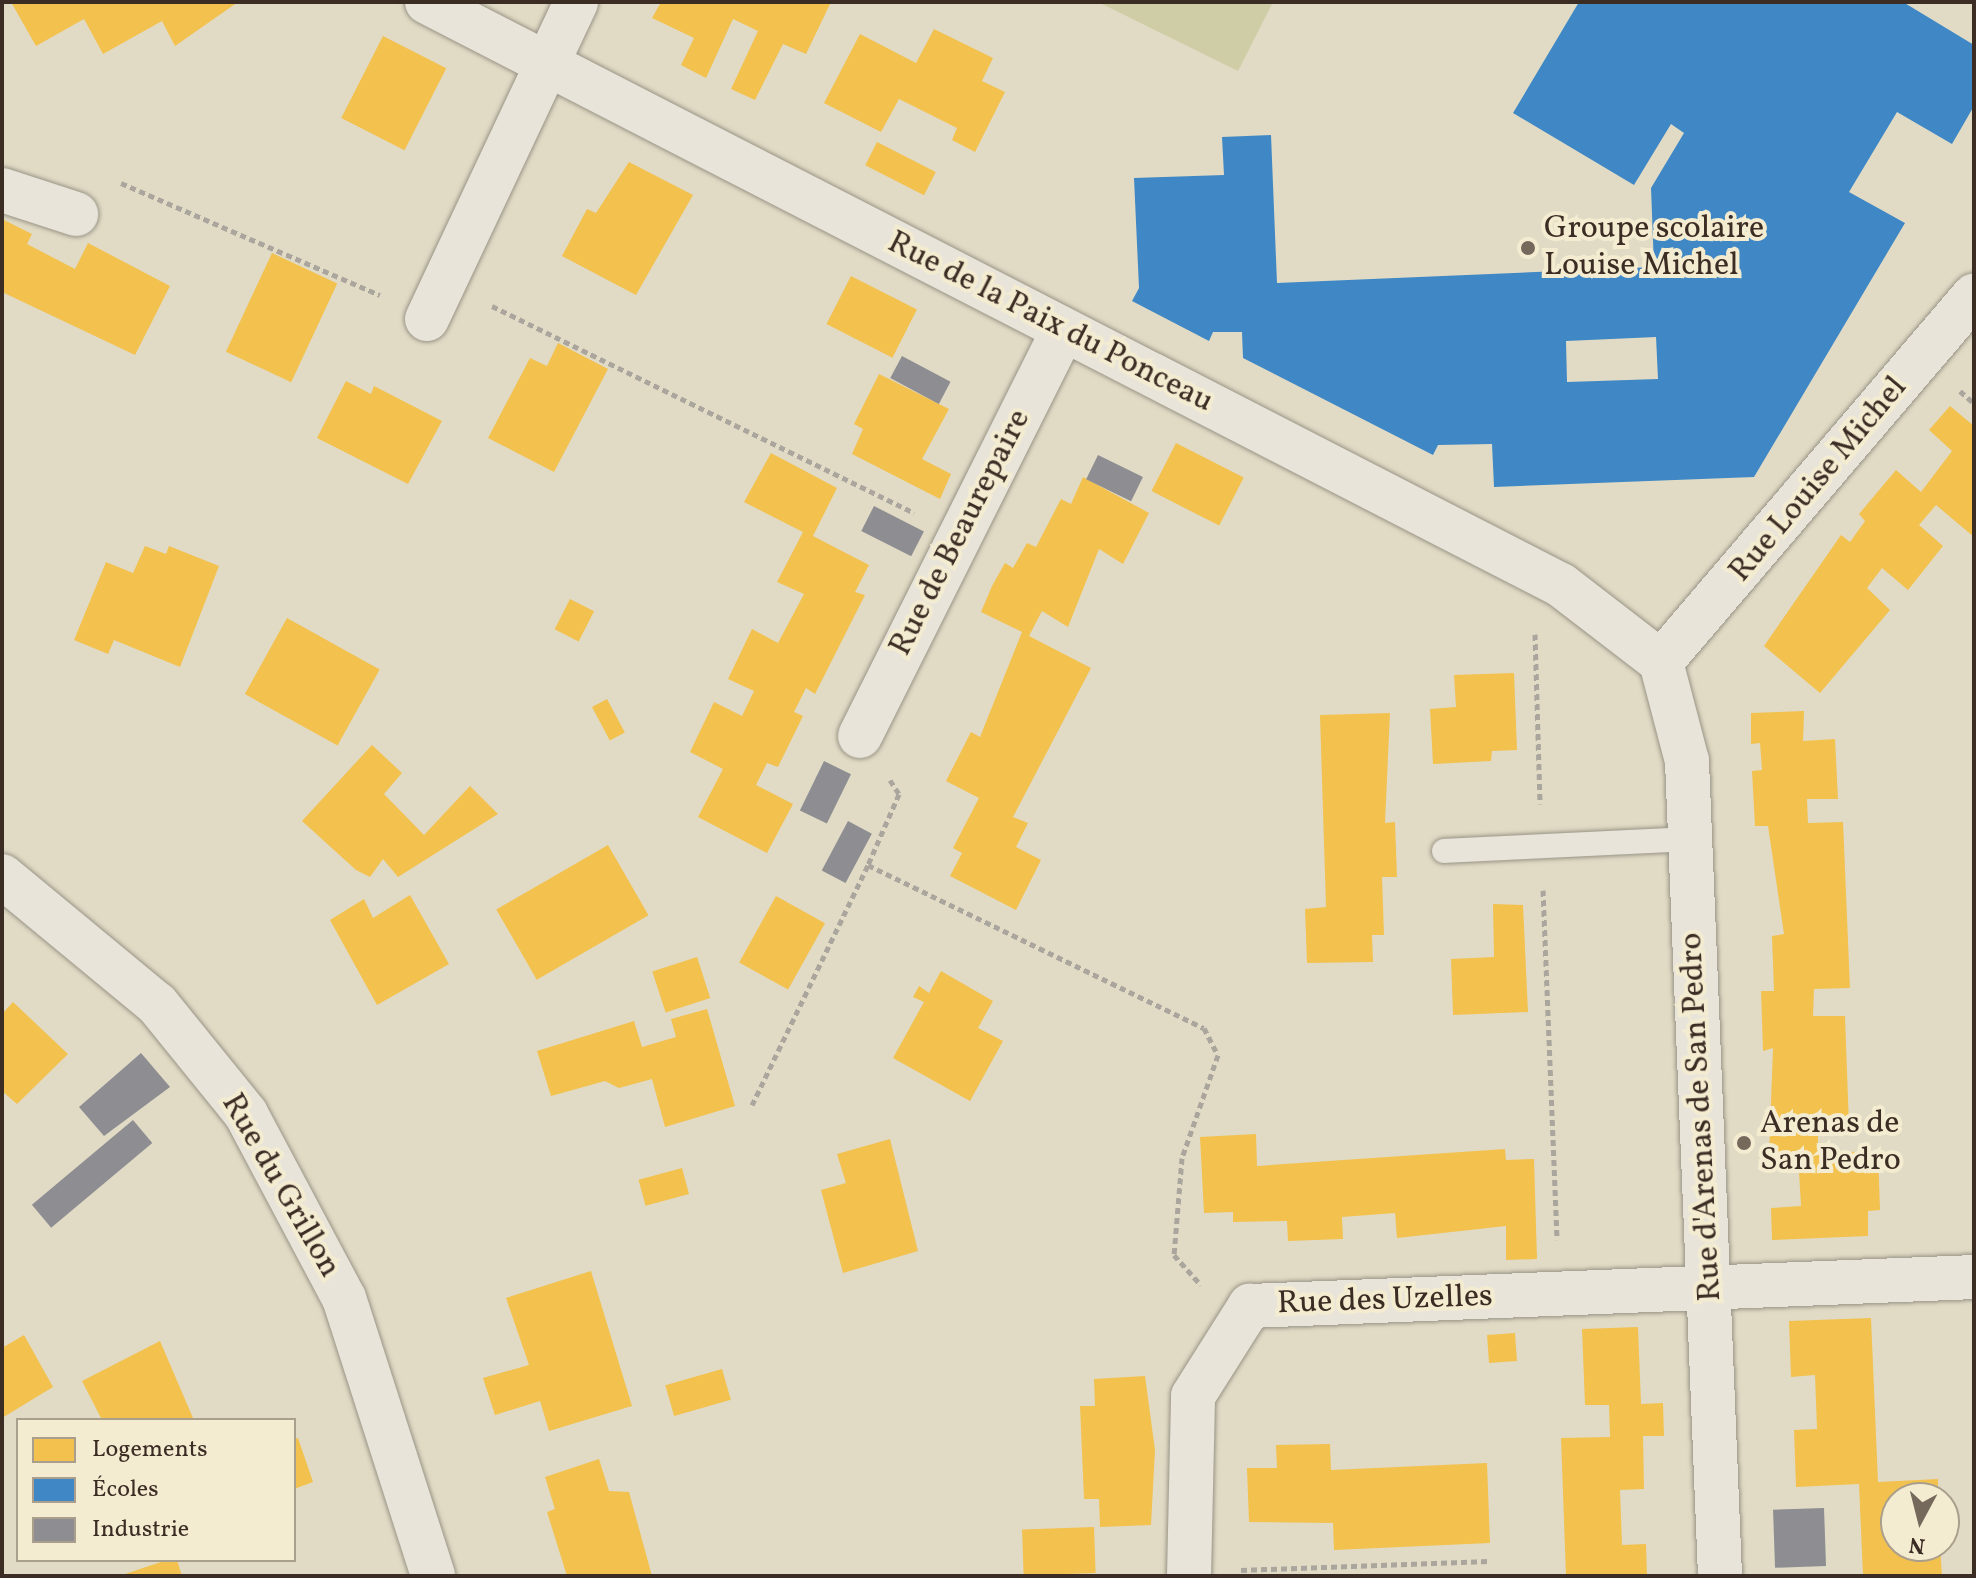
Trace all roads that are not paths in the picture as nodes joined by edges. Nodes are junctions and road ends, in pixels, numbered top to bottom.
1 (427, 2) edge
2 (576, 2) edge
3 (546, 63) junction
4 (2, 190) edge
5 (76, 214) road end
6 (1974, 295) edge
7 (436, 301) road end
8 (1063, 330) junction
9 (1661, 662) junction
10 (860, 736) road end
11 (1690, 839) junction
12 (1444, 851) dead end
13 (2, 876) edge
14 (1974, 1277) edge
15 (1711, 1290) junction
16 (1189, 1574) edge
17 (433, 1576) edge
18 (1720, 1576) edge

1 - 3 street, Rue de la Paix du Ponceau
2 - 3 street
3 - 7 street
3 - 8 street, Rue de la Paix du Ponceau
4 - 5 street
6 - 9 street, Rue Louise Michel
8 - 9 street, Rue de la Paix du Ponceau
8 - 10 street, Rue de Beaurepaire
9 - 11 street, Rue d'Arenas de San Pedro
11 - 12 lane
11 - 15 street, Rue d'Arenas de San Pedro
13 - 17 street, Rue du Grillon
14 - 15 street, Rue des Uzelles
15 - 16 street, Rue des Uzelles
15 - 18 street, Rue d'Arenas de San Pedro

